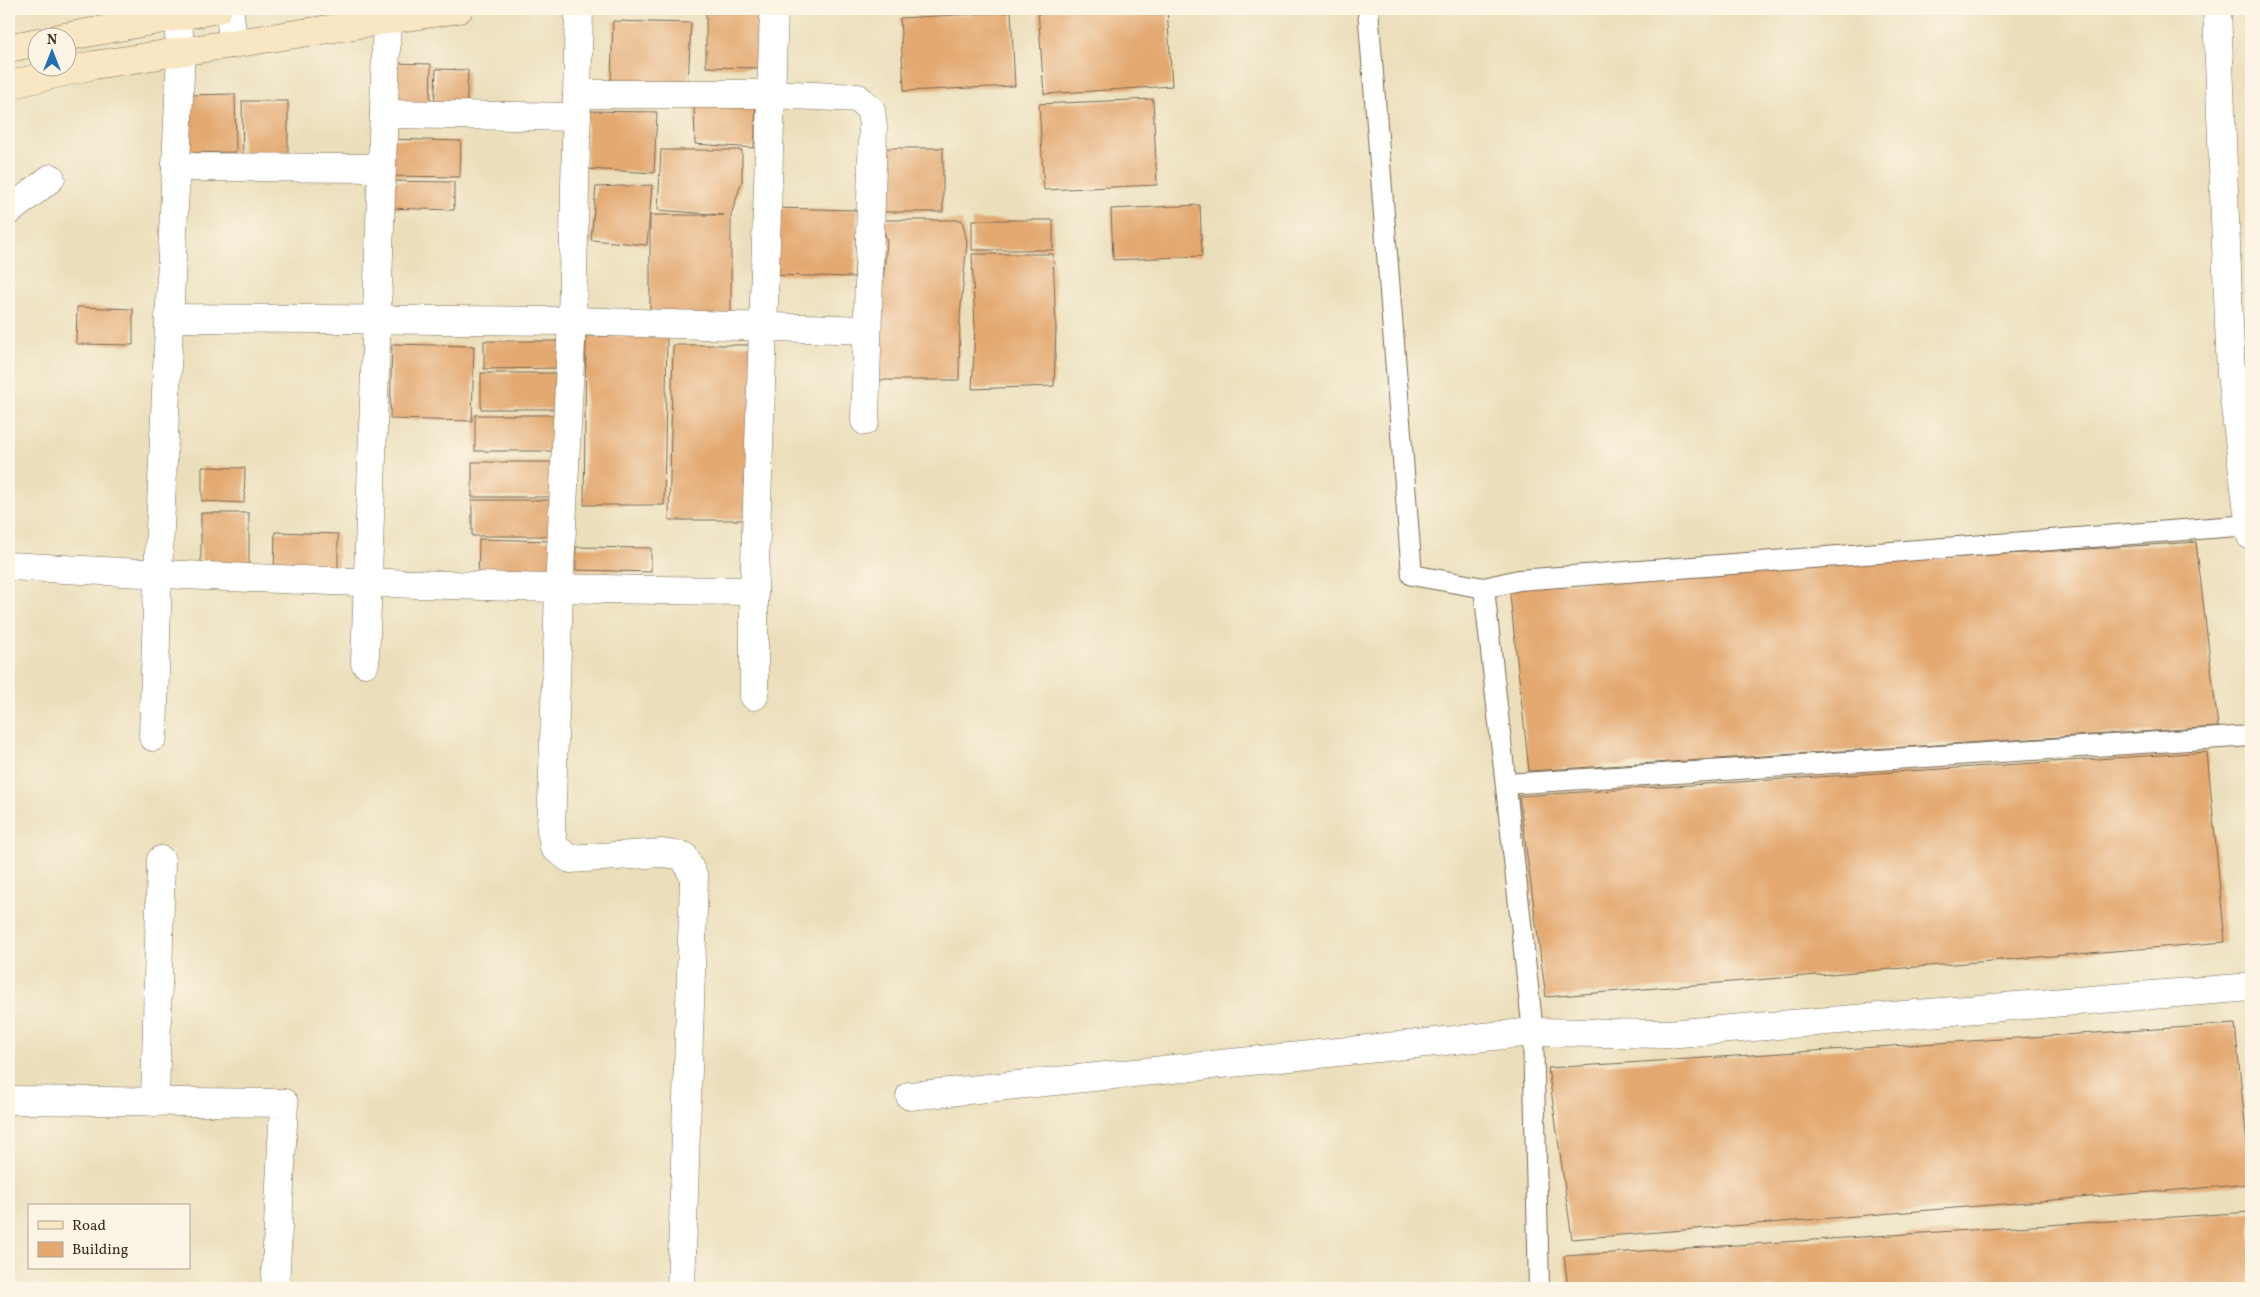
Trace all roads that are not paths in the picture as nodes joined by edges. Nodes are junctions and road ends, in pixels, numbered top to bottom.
1 (218, 9) edge
2 (230, 9) edge
3 (459, 9) edge
4 (579, 9) edge
5 (774, 9) edge
6 (1368, 9) edge
7 (2217, 9) edge
8 (177, 16) junction
9 (387, 20) junction
10 (78, 34) edge
11 (28, 44) edge
12 (234, 44) junction
13 (9, 48) edge
14 (181, 52) junction
15 (9, 85) edge
16 (770, 94) junction
17 (577, 106) junction
18 (384, 114) junction
19 (176, 167) junction
20 (382, 168) junction
21 (51, 178) dead end
22 (9, 211) edge
23 (169, 318) junction
24 (377, 320) junction
25 (572, 321) junction
26 (763, 327) junction
27 (867, 330) junction
28 (865, 422) dead end
29 (2250, 530) edge
30 (9, 566) edge
31 (158, 574) junction
32 (369, 583) junction
33 (1484, 588) junction
34 (559, 590) junction
35 (754, 591) junction
36 (365, 663) dead end
37 (754, 696) dead end
38 (154, 736) dead end
39 (2251, 736) edge
40 (1506, 784) junction
41 (161, 860) dead end
42 (2251, 986) edge
43 (1533, 1032) junction
44 (910, 1096) dead end
45 (9, 1100) edge
46 (155, 1102) junction
47 (275, 1288) edge
48 (681, 1288) edge
49 (1538, 1288) edge

1 - 8 main road
2 - 12 street
3 - 9 main road
4 - 17 street
5 - 16 street
6 - 33 lane
7 - 29 street
8 - 10 main road
8 - 14 street
9 - 12 main road
9 - 18 street
11 - 13 main road
12 - 14 main road
14 - 15 main road
14 - 19 street
16 - 17 street
16 - 26 street
16 - 27 street
17 - 18 street
17 - 25 street
18 - 20 street
19 - 20 street
19 - 23 street
20 - 24 street
21 - 22 street
23 - 24 street
23 - 31 street
24 - 25 street
24 - 32 street
25 - 26 street
25 - 34 street
26 - 27 street
26 - 35 street
27 - 28 street
29 - 33 lane
30 - 31 street
31 - 32 street
31 - 38 street
32 - 34 street
32 - 36 street
33 - 40 lane
34 - 35 street
34 - 48 street
35 - 37 street
39 - 40 lane
40 - 43 lane
41 - 46 street
42 - 43 street
43 - 44 street
43 - 49 lane
45 - 46 street
46 - 47 street

